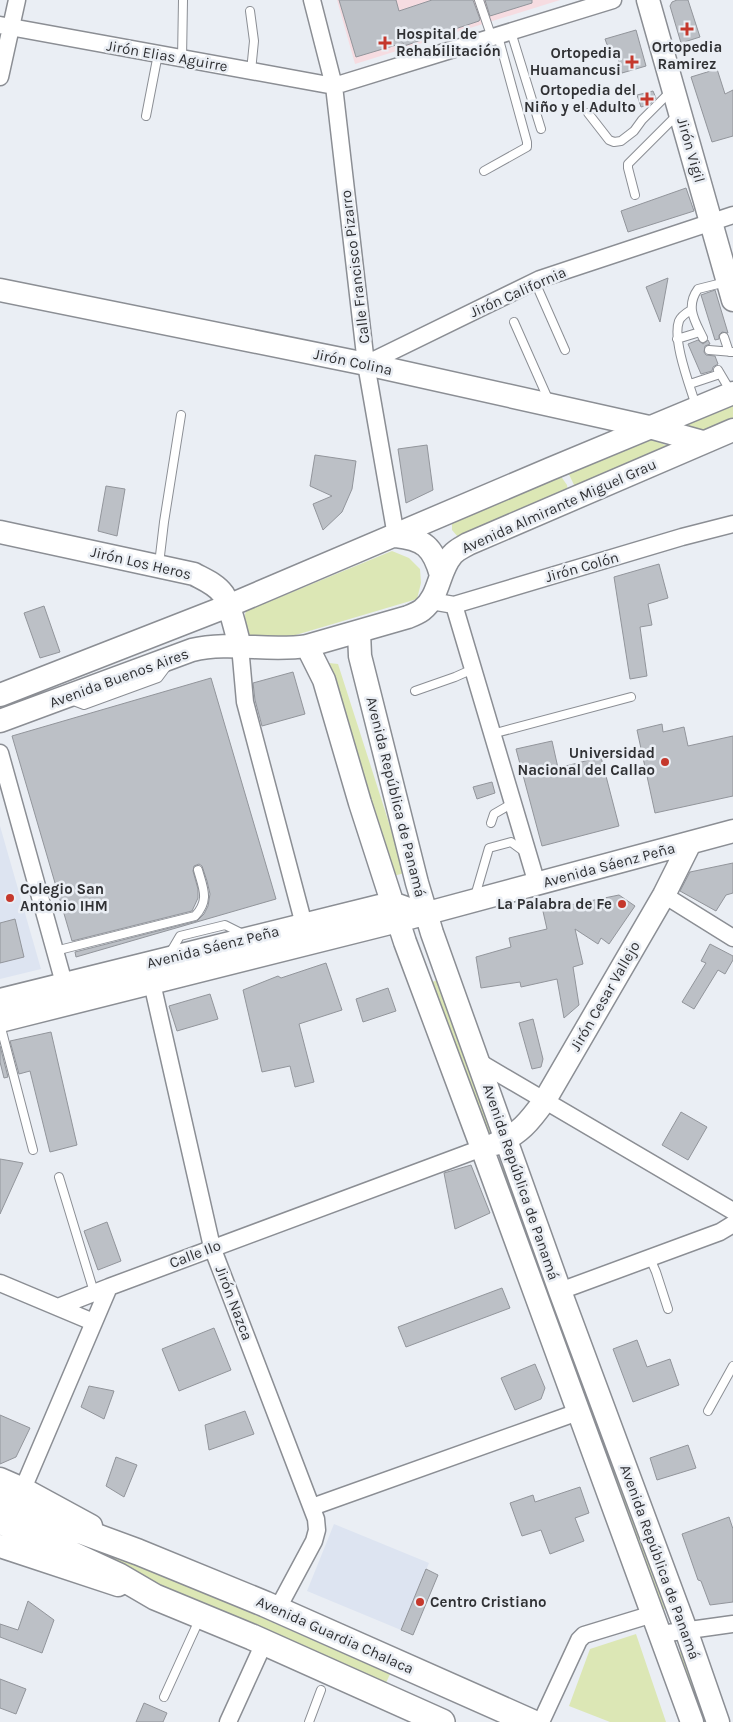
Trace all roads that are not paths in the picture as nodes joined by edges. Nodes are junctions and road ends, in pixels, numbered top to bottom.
1 (17, 0) edge
2 (182, 0) edge
3 (312, 0) edge
4 (479, 0) edge
5 (613, 0) edge
6 (648, 0) edge
7 (250, 10) dead end
8 (5, 26) edge
9 (500, 35) junction
10 (158, 54) junction
11 (182, 59) junction
12 (252, 71) junction
13 (0, 77) edge
14 (334, 86) junction
15 (674, 88) junction
16 (680, 112) junction
17 (588, 113) dead end
18 (146, 116) dead end
19 (542, 130) dead end
20 (484, 171) dead end
21 (635, 195) dead end
22 (733, 216) edge
23 (711, 222) junction
24 (535, 282) junction
25 (720, 289) edge
26 (0, 290) edge
27 (691, 310) junction
28 (514, 322) dead end
29 (724, 337) dead end
30 (677, 339) junction
31 (565, 350) dead end
32 (709, 350) dead end
33 (731, 352) edge
34 (366, 364) junction
35 (690, 384) junction
36 (733, 393) edge
37 (552, 406) junction
38 (697, 408) junction
39 (585, 414) junction
40 (180, 415) dead end
41 (649, 427) junction
42 (733, 430) edge
43 (703, 442) junction
44 (587, 454) junction
45 (550, 469) junction
46 (569, 500) junction
47 (733, 524) edge
48 (0, 532) edge
49 (396, 536) junction
50 (159, 567) junction
51 (441, 575) junction
52 (431, 601) junction
53 (454, 605) junction
54 (228, 606) junction
55 (360, 632) junction
56 (240, 646) junction
57 (307, 646) junction
58 (473, 669) junction
59 (415, 691) dead end
60 (0, 695) edge
61 (631, 697) dead end
62 (0, 721) edge
63 (492, 734) junction
64 (0, 752) edge
65 (513, 803) junction
66 (491, 823) dead end
67 (733, 831) edge
68 (690, 843) junction
69 (529, 854) junction
70 (198, 870) dead end
71 (537, 884) junction
72 (664, 895) junction
73 (474, 900) junction
74 (395, 912) junction
75 (426, 914) junction
76 (306, 934) junction
77 (733, 938) edge
78 (56, 951) junction
79 (152, 983) junction
80 (67, 994) junction
81 (0, 1000) edge
82 (0, 1023) edge
83 (479, 1062) junction
84 (545, 1100) junction
85 (507, 1140) junction
86 (482, 1148) junction
87 (33, 1150) dead end
88 (59, 1177) dead end
89 (733, 1211) edge
90 (733, 1224) edge
91 (212, 1247) junction
92 (650, 1258) junction
93 (0, 1283) edge
94 (102, 1289) junction
95 (560, 1291) junction
96 (58, 1307) junction
97 (668, 1309) dead end
98 (93, 1322) junction
99 (733, 1366) edge
100 (708, 1411) dead end
101 (578, 1412) junction
102 (0, 1479) edge
103 (9, 1504) edge
104 (312, 1507) junction
105 (0, 1546) edge
106 (155, 1597) junction
107 (277, 1610) junction
108 (201, 1616) junction
109 (657, 1624) junction
110 (733, 1624) edge
111 (686, 1630) junction
112 (264, 1643) junction
113 (408, 1667) junction
114 (321, 1690) dead end
115 (164, 1697) dead end
116 (393, 1700) junction
117 (228, 1722) edge
118 (309, 1722) edge
119 (442, 1722) edge
120 (531, 1722) edge
121 (541, 1722) edge
122 (692, 1722) edge
123 (718, 1722) edge

1 - 8 street
2 - 11 lane
3 - 14 street, Calle Francisco Pizarro
4 - 9 lane
5 - 9 street
6 - 15 main road, Jirón Vigil
7 - 12 lane
8 - 10 street, Jirón Elias Aguirre
8 - 13 street
9 - 14 street
9 - 19 lane
9 - 20 lane
10 - 11 street, Jirón Elias Aguirre
10 - 18 lane
11 - 12 street, Jirón Elias Aguirre
12 - 14 street, Jirón Elias Aguirre
14 - 34 street, Calle Francisco Pizarro
15 - 16 main road, Jirón Vigil
15 - 17 lane
16 - 21 lane
16 - 23 main road, Jirón Vigil
22 - 23 street, Jirón California
23 - 24 street, Jirón California
23 - 25 main road, Jirón Vigil
24 - 31 lane
24 - 34 street, Jirón California
25 - 27 lane
26 - 34 main road, Jirón Colina
27 - 30 lane
27 - 30 lane
28 - 37 lane
29 - 33 lane
30 - 35 lane
32 - 33 lane
34 - 37 main road, Jirón Colina
34 - 49 street, Calle Francisco Pizarro
35 - 36 lane
35 - 38 lane
36 - 38 main road
37 - 39 main road, Jirón Colina
38 - 41 main road
39 - 41 main road, Jirón Colina
39 - 44 main road
40 - 50 lane
41 - 43 main road, Jirón Colina
41 - 44 main road
42 - 43 main road, Avenida Almirante Miguel Grau
43 - 46 main road, Avenida Almirante Miguel Grau
44 - 45 main road
45 - 46 main road
45 - 49 main road
46 - 51 main road, Avenida Almirante Miguel Grau
47 - 53 street, Jirón Colón
48 - 50 main road, Jirón Los Heros
49 - 51 main road
49 - 54 main road
50 - 54 main road, Jirón Los Heros
51 - 52 main road, Avenida Almirante Miguel Grau
52 - 53 street, Jirón Colón
52 - 55 main road
53 - 58 street
54 - 56 main road, Jirón Los Heros
54 - 60 main road, Avenida Buenos Aires
55 - 57 main road
55 - 75 main road, Avenida República de Panamá
56 - 57 main road
56 - 62 main road, Avenida Buenos Aires
56 - 76 street
57 - 74 main road, Avenida República de Panamá
58 - 59 lane
58 - 63 street
61 - 63 lane
63 - 65 street
64 - 78 street
65 - 66 lane
65 - 69 street
67 - 68 main road, Avenida Sáenz Peña
68 - 71 main road, Avenida Sáenz Peña
68 - 72 main road, Jirón Cesar Vallejo
69 - 71 street
69 - 73 lane
70 - 78 lane
71 - 73 main road, Avenida Sáenz Peña
72 - 77 street
72 - 84 main road, Jirón Cesar Vallejo
73 - 75 main road, Avenida Sáenz Peña
74 - 75 main road
74 - 76 main road, Avenida Sáenz Peña
74 - 86 main road, Avenida República de Panamá
75 - 83 main road, Avenida República de Panamá
76 - 79 main road, Avenida Sáenz Peña
76 - 80 main road, Avenida Sáenz Peña
78 - 80 street
79 - 80 main road, Avenida Sáenz Peña
79 - 91 street, Jirón Nazca
80 - 81 main road, Avenida Sáenz Peña
80 - 82 main road, Avenida Sáenz Peña
82 - 87 lane
83 - 84 street
83 - 85 main road, Avenida República de Panamá
84 - 85 main road, Jirón Cesar Vallejo
84 - 89 street
85 - 86 main road, Calle Ilo
85 - 95 main road, Avenida República de Panamá
86 - 91 street, Calle Ilo
86 - 101 main road, Avenida República de Panamá
88 - 94 lane
90 - 92 street
91 - 94 street, Calle Ilo
91 - 104 street, Jirón Nazca
92 - 95 street
92 - 97 lane
93 - 96 street
94 - 96 street, Calle Ilo
94 - 98 street
95 - 111 main road, Avenida República de Panamá
96 - 98 street
98 - 103 street
99 - 100 lane
101 - 104 street
101 - 109 main road, Avenida República de Panamá
102 - 103 main road, Avenida Guardia Chalaca
103 - 106 main road, Avenida Guardia Chalaca
103 - 107 main road, Avenida Guardia Chalaca
104 - 107 street, Jirón Nazca
105 - 106 main road, Avenida Guardia Chalaca
106 - 108 main road, Avenida Guardia Chalaca
107 - 113 main road, Avenida Guardia Chalaca
108 - 112 main road, Avenida Guardia Chalaca
108 - 115 lane
109 - 111 street
109 - 121 street
109 - 122 main road, Avenida República de Panamá
110 - 111 street
111 - 123 main road, Avenida República de Panamá
112 - 116 main road, Avenida Guardia Chalaca
112 - 117 street
113 - 116 main road
113 - 120 main road, Avenida Guardia Chalaca
114 - 118 lane
116 - 119 main road, Avenida Guardia Chalaca

